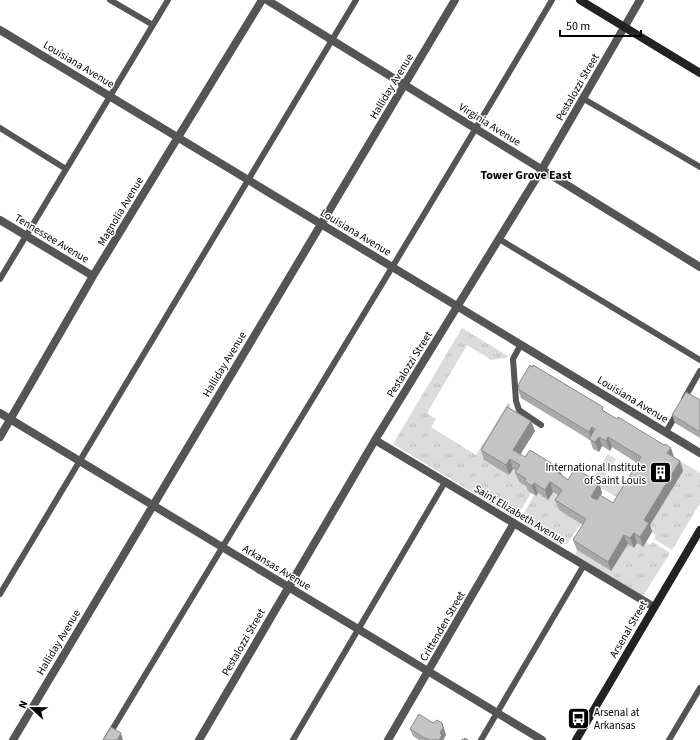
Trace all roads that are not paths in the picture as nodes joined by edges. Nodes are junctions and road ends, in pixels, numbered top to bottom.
1 (110, 0) edge
2 (168, 0) edge
3 (262, 0) edge
4 (267, 0) edge
5 (356, 0) edge
6 (455, 0) edge
7 (552, 0) edge
8 (580, 0) edge
9 (640, 0) edge
10 (153, 25) junction
11 (624, 27) junction
12 (0, 30) edge
13 (332, 40) junction
14 (700, 73) edge
15 (404, 85) junction
16 (110, 96) junction
17 (584, 99) junction
18 (0, 128) edge
19 (476, 128) junction
20 (178, 137) junction
21 (700, 167) edge
22 (542, 169) junction
23 (66, 170) junction
24 (248, 180) junction
25 (0, 220) edge
26 (321, 224) junction
27 (26, 236) junction
28 (499, 239) junction
29 (393, 267) junction
30 (700, 267) edge
31 (93, 276) junction
32 (0, 279) edge
33 (458, 306) junction
34 (521, 344) junction
35 (700, 360) edge
36 (700, 371) edge
37 (0, 413) edge
38 (11, 419) junction
39 (541, 425) dead end
40 (666, 432) junction
41 (0, 437) edge
42 (375, 440) junction
43 (700, 453) edge
44 (80, 461) junction
45 (446, 482) junction
46 (152, 505) junction
47 (514, 523) junction
48 (700, 530) edge
49 (222, 546) junction
50 (584, 565) junction
51 (288, 587) junction
52 (0, 594) edge
53 (654, 607) junction
54 (359, 630) junction
55 (428, 672) junction
56 (700, 688) edge
57 (497, 713) junction
58 (13, 740) edge
59 (106, 740) edge
60 (199, 740) edge
61 (293, 740) edge
62 (388, 740) edge
63 (481, 740) edge
64 (542, 740) edge
65 (576, 740) edge
66 (669, 740) edge

1 - 10 lane
2 - 10 lane
3 - 20 street, Magnolia Avenue
4 - 13 street, Virginia Avenue
5 - 13 lane
6 - 15 street, Halliday Avenue
7 - 19 lane
8 - 11 main road
9 - 11 street, Pestalozzi Street
10 - 16 lane
11 - 14 main road
11 - 17 street, Pestalozzi Street
12 - 16 street, Louisiana Avenue
13 - 15 street, Virginia Avenue
13 - 24 lane
15 - 19 street, Virginia Avenue
15 - 26 street, Halliday Avenue
16 - 20 street, Louisiana Avenue
16 - 23 lane
17 - 21 lane
17 - 22 street, Pestalozzi Street
18 - 23 lane
19 - 22 street, Virginia Avenue
19 - 29 lane
20 - 24 street, Louisiana Avenue
20 - 31 street, Magnolia Avenue
22 - 28 street, Pestalozzi Street
22 - 30 street, Virginia Avenue
23 - 27 lane
24 - 26 street, Louisiana Avenue
24 - 44 lane
25 - 27 street, Tennessee Avenue
26 - 29 street, Louisiana Avenue
26 - 46 street, Halliday Avenue
27 - 31 street, Tennessee Avenue
27 - 32 lane
28 - 33 street, Pestalozzi Street
28 - 35 lane
29 - 33 street, Louisiana Avenue
29 - 49 lane
31 - 38 street, Magnolia Avenue
33 - 34 street, Louisiana Avenue
33 - 42 street, Pestalozzi Street
34 - 39 lane
34 - 40 street, Louisiana Avenue
36 - 40 lane
37 - 38 street, Arkansas Avenue
38 - 41 street, Magnolia Avenue
38 - 44 street, Arkansas Avenue
40 - 43 street, Louisiana Avenue
42 - 45 street, Saint Elizabeth Avenue
42 - 51 street, Pestalozzi Street
44 - 46 street, Arkansas Avenue
44 - 52 lane
45 - 47 street, Saint Elizabeth Avenue
45 - 54 lane
46 - 49 street, Arkansas Avenue
46 - 58 street, Halliday Avenue
47 - 50 street, Saint Elizabeth Avenue
47 - 55 street, Crittenden Street
48 - 53 main road, Arsenal Street
49 - 51 street, Arkansas Avenue
49 - 59 lane
50 - 53 street, Saint Elizabeth Avenue
50 - 57 lane
51 - 54 street, Arkansas Avenue
51 - 60 street, Pestalozzi Street
53 - 65 main road, Arsenal Street
54 - 55 street, Arkansas Avenue
54 - 61 lane
55 - 57 street, Arkansas Avenue
55 - 62 street, Crittenden Street
56 - 66 lane
57 - 63 lane
57 - 64 street, Arkansas Avenue

